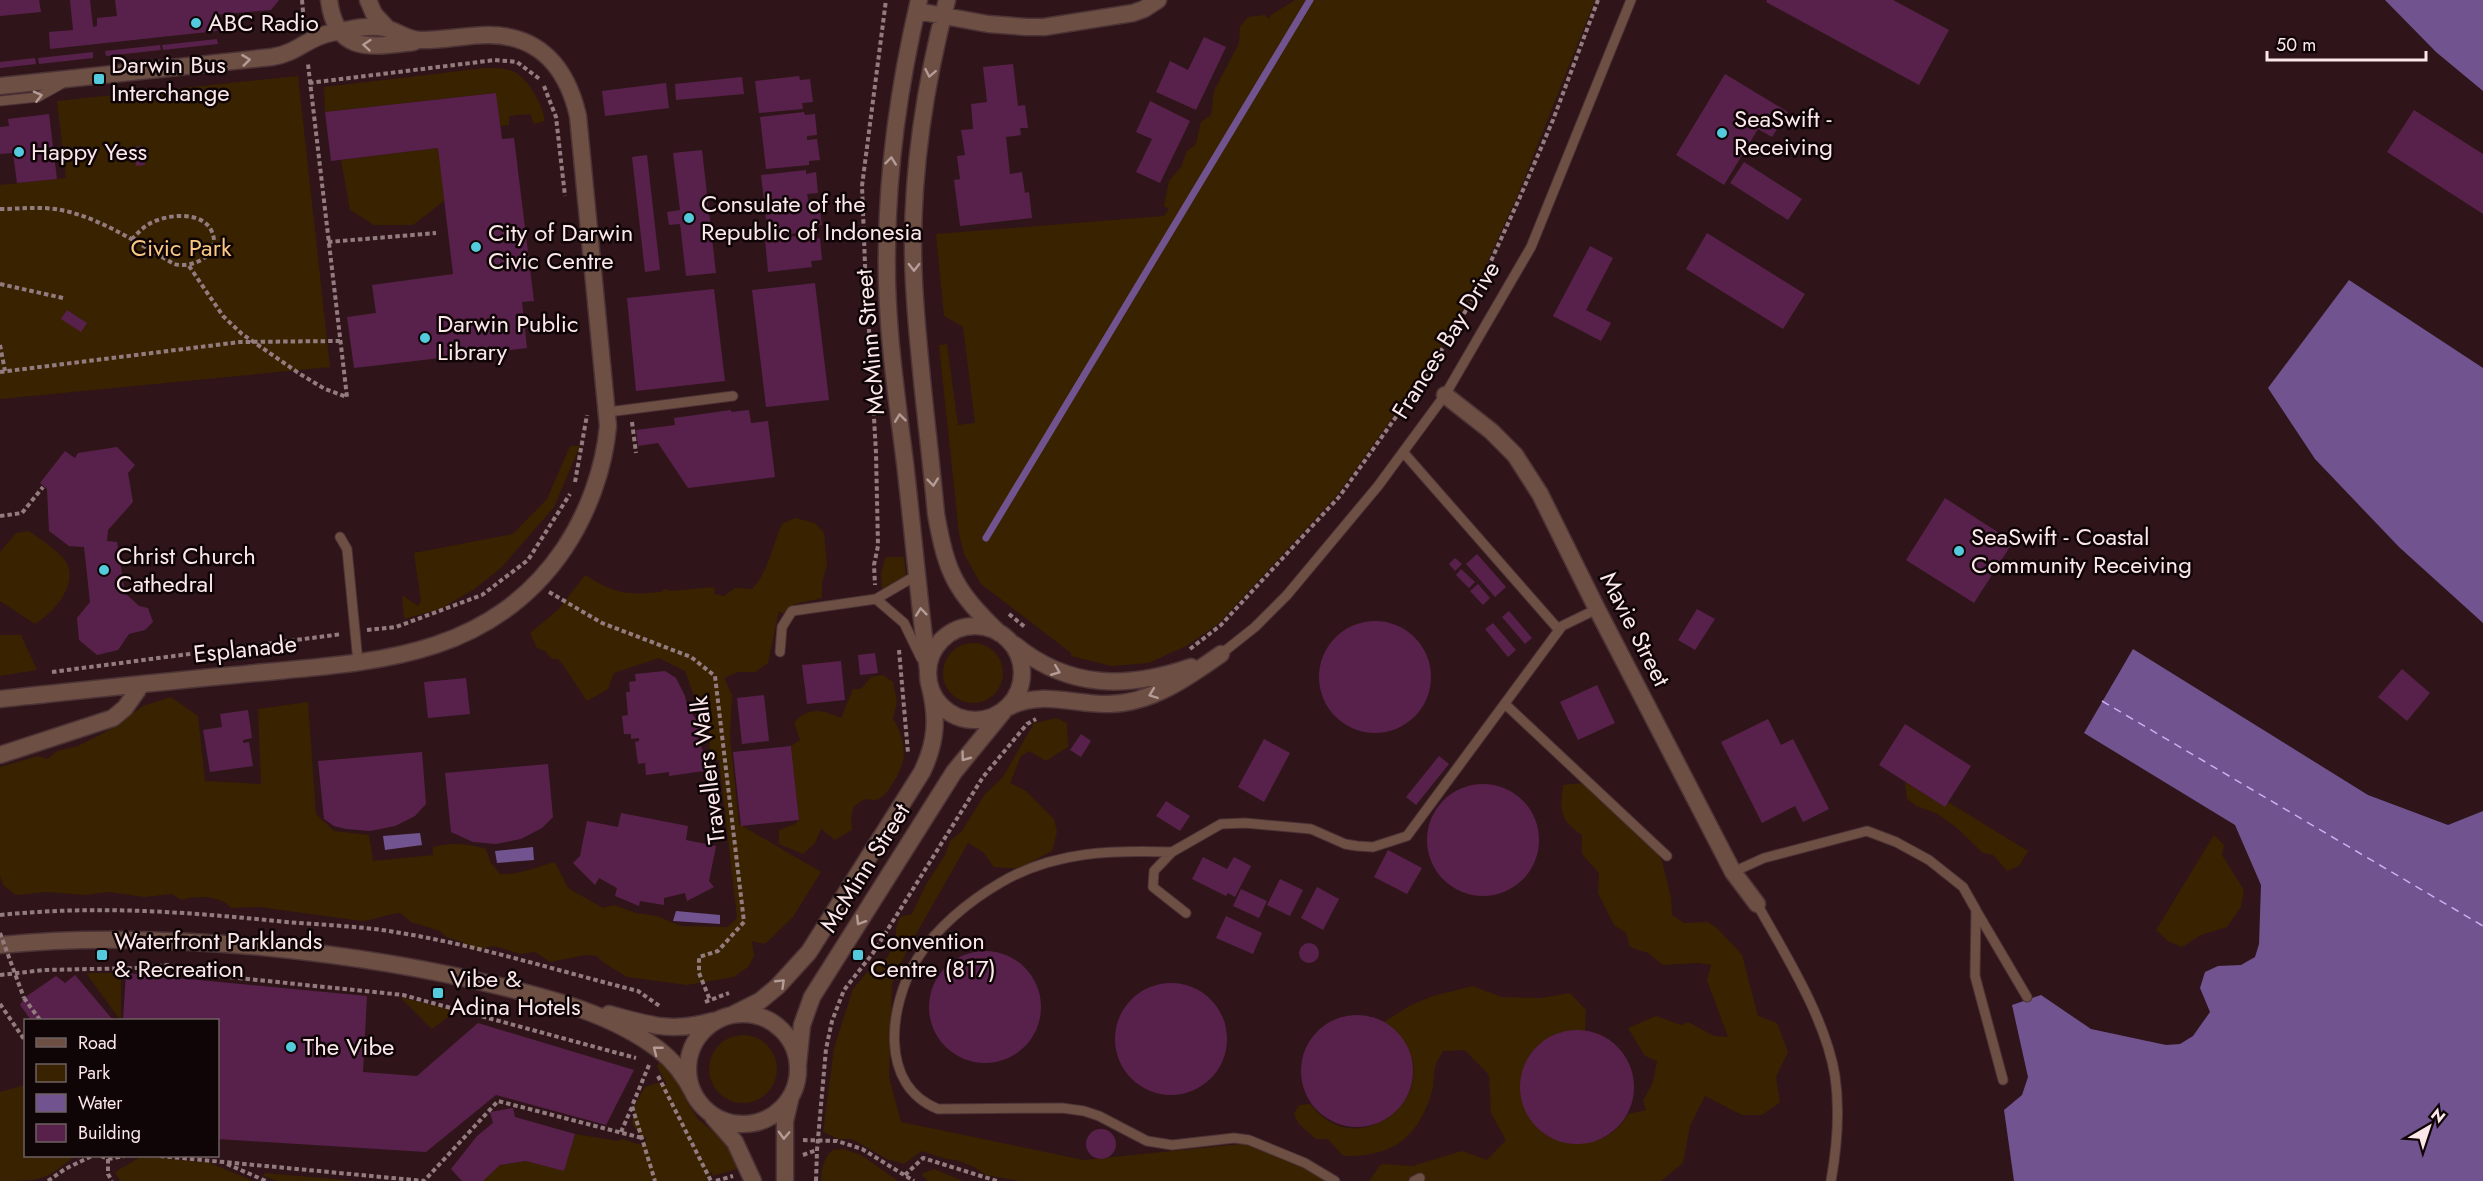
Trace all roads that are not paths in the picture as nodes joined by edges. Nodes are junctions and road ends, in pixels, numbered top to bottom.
1 (329, 0) edge
2 (368, 0) edge
3 (1158, 0) edge
4 (1631, 0) edge
5 (917, 4) edge
6 (945, 8) edge
7 (387, 28) junction
8 (340, 31) junction
9 (440, 38) junction
10 (71, 78) junction
11 (0, 86) edge
12 (0, 101) edge
13 (1446, 395) junction
14 (733, 396) dead end
15 (608, 412) junction
16 (1403, 452) junction
17 (340, 537) dead end
18 (917, 576) junction
19 (876, 599) junction
20 (1597, 609) junction
21 (1559, 630) junction
22 (1003, 636) junction
23 (780, 652) dead end
24 (1221, 654) junction
25 (358, 662) junction
26 (929, 677) junction
27 (142, 684) junction
28 (0, 699) edge
29 (1505, 704) junction
30 (1004, 710) junction
31 (0, 755) edge
32 (1172, 852) junction
33 (1667, 856) dead end
34 (1733, 872) junction
35 (1757, 904) joint
36 (1976, 910) junction
37 (1186, 913) dead end
38 (0, 945) edge
39 (2027, 997) dead end
40 (565, 1003) junction
41 (724, 1018) junction
42 (798, 1064) junction
43 (2003, 1080) dead end
44 (794, 1091) junction
45 (694, 1094) junction
46 (705, 1108) junction
47 (753, 1181) edge
48 (785, 1181) edge
49 (1335, 1181) edge
50 (1831, 1181) edge

1 - 8 street
2 - 7 street
3 - 6 street
4 - 13 lane, Frances Bay Drive
5 - 6 street
18 -> 5 street, McMinn Street
6 -> 22 street, McMinn Street
7 - 8 street
7 - 9 street
9 -> 8 street
10 -> 8 street
9 - 15 street, Esplanade
10 - 11 street
12 -> 10 lane
13 - 16 lane, Frances Bay Drive
13 - 20 street, Mavie Street
14 - 15 lane
15 - 25 street, Esplanade
16 - 21 lane
16 - 24 lane, Frances Bay Drive
17 - 25 lane
18 - 19 lane
26 -> 18 street, McMinn Street
19 - 23 lane
19 - 26 lane
20 - 21 lane
20 - 34 street, Mavie Street
21 - 29 lane
22 -> 24 street, Frances Bay Drive
22 - 26 street
22 - 30 street
24 -> 30 street, Frances Bay Drive
25 - 27 street, Esplanade
26 - 30 street
41 -> 26 street, McMinn Street
27 - 28 street, Esplanade
27 - 31 street
29 - 32 lane
29 - 33 lane
30 -> 42 street, McMinn Street
32 - 37 lane
32 - 49 lane
34 - 35 street, Mavie Street
34 - 36 lane
35 - 50 lane
36 - 39 lane
36 - 43 lane
38 - 40 street
40 - 41 street
45 -> 40 street
41 - 42 street
41 - 45 street
42 - 44 street
44 - 46 street
44 -> 48 street
45 - 46 street
46 - 47 street

